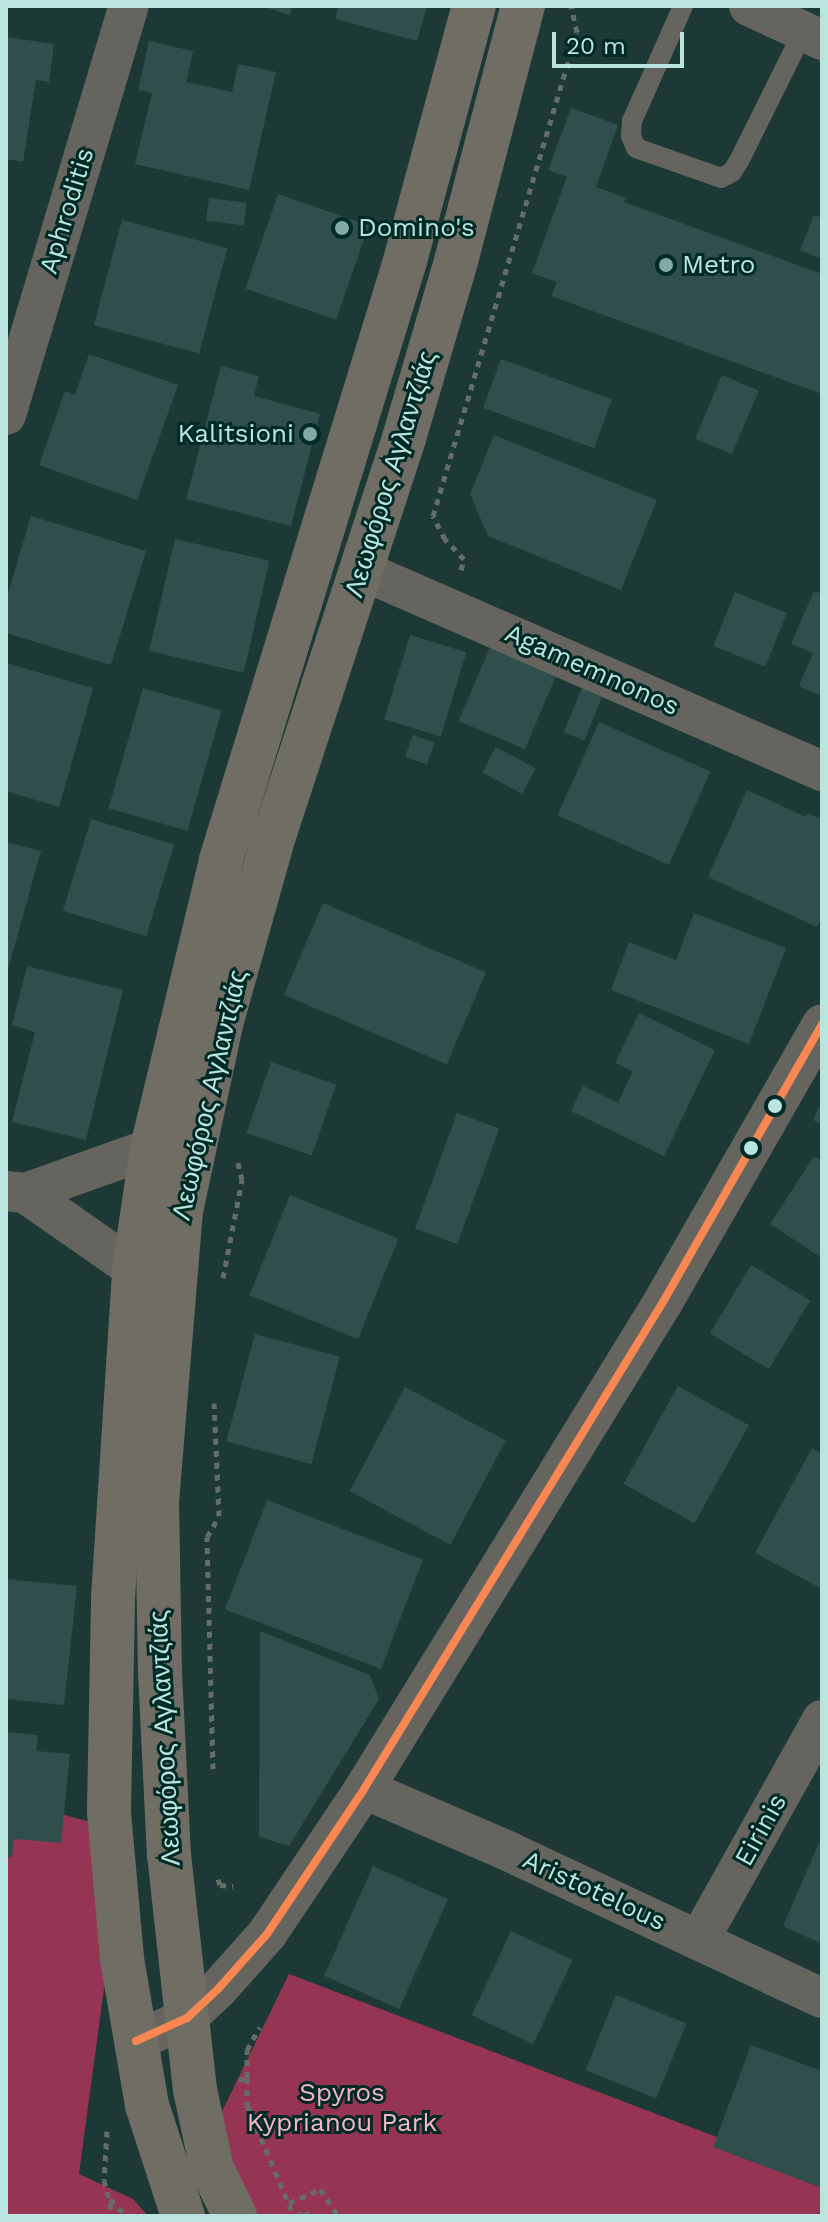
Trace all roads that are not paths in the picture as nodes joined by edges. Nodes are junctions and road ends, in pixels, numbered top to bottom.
1 (129, 6) edge
2 (474, 6) edge
3 (523, 6) edge
4 (683, 6) edge
5 (749, 6) edge
6 (812, 36) edge
7 (6, 415) edge
8 (361, 570) junction
9 (822, 771) edge
10 (822, 1024) edge
11 (152, 1148) junction
12 (15, 1192) edge
13 (134, 1269) junction
14 (822, 1720) edge
15 (364, 1789) junction
16 (699, 1940) junction
17 (822, 1998) edge
18 (187, 2018) junction
19 (136, 2041) junction
20 (183, 2216) edge
21 (235, 2216) edge

1 - 7 street, Aphroditis
2 - 11 main road, Λεωφόρος Αγλαντζιάς
3 - 8 main road, Λεωφόρος Αγλαντζιάς
4 - 6 lane
5 - 6 street
8 - 9 street, Agamemnonos
8 - 18 main road, Λεωφόρος Αγλαντζιάς
10 - 15 street
11 - 12 street
11 - 13 main road, Λεωφόρος Αγλαντζιάς
12 - 13 street
13 - 19 main road, Λεωφόρος Αγλαντζιάς
14 - 16 street, Eirinis
15 - 16 street, Aristotelous
15 - 18 street
16 - 17 street, Aristotelous
18 - 19 street
18 - 21 main road, Λεωφόρος Αγλαντζιάς
19 - 20 main road, Λεωφόρος Αγλαντζιάς

